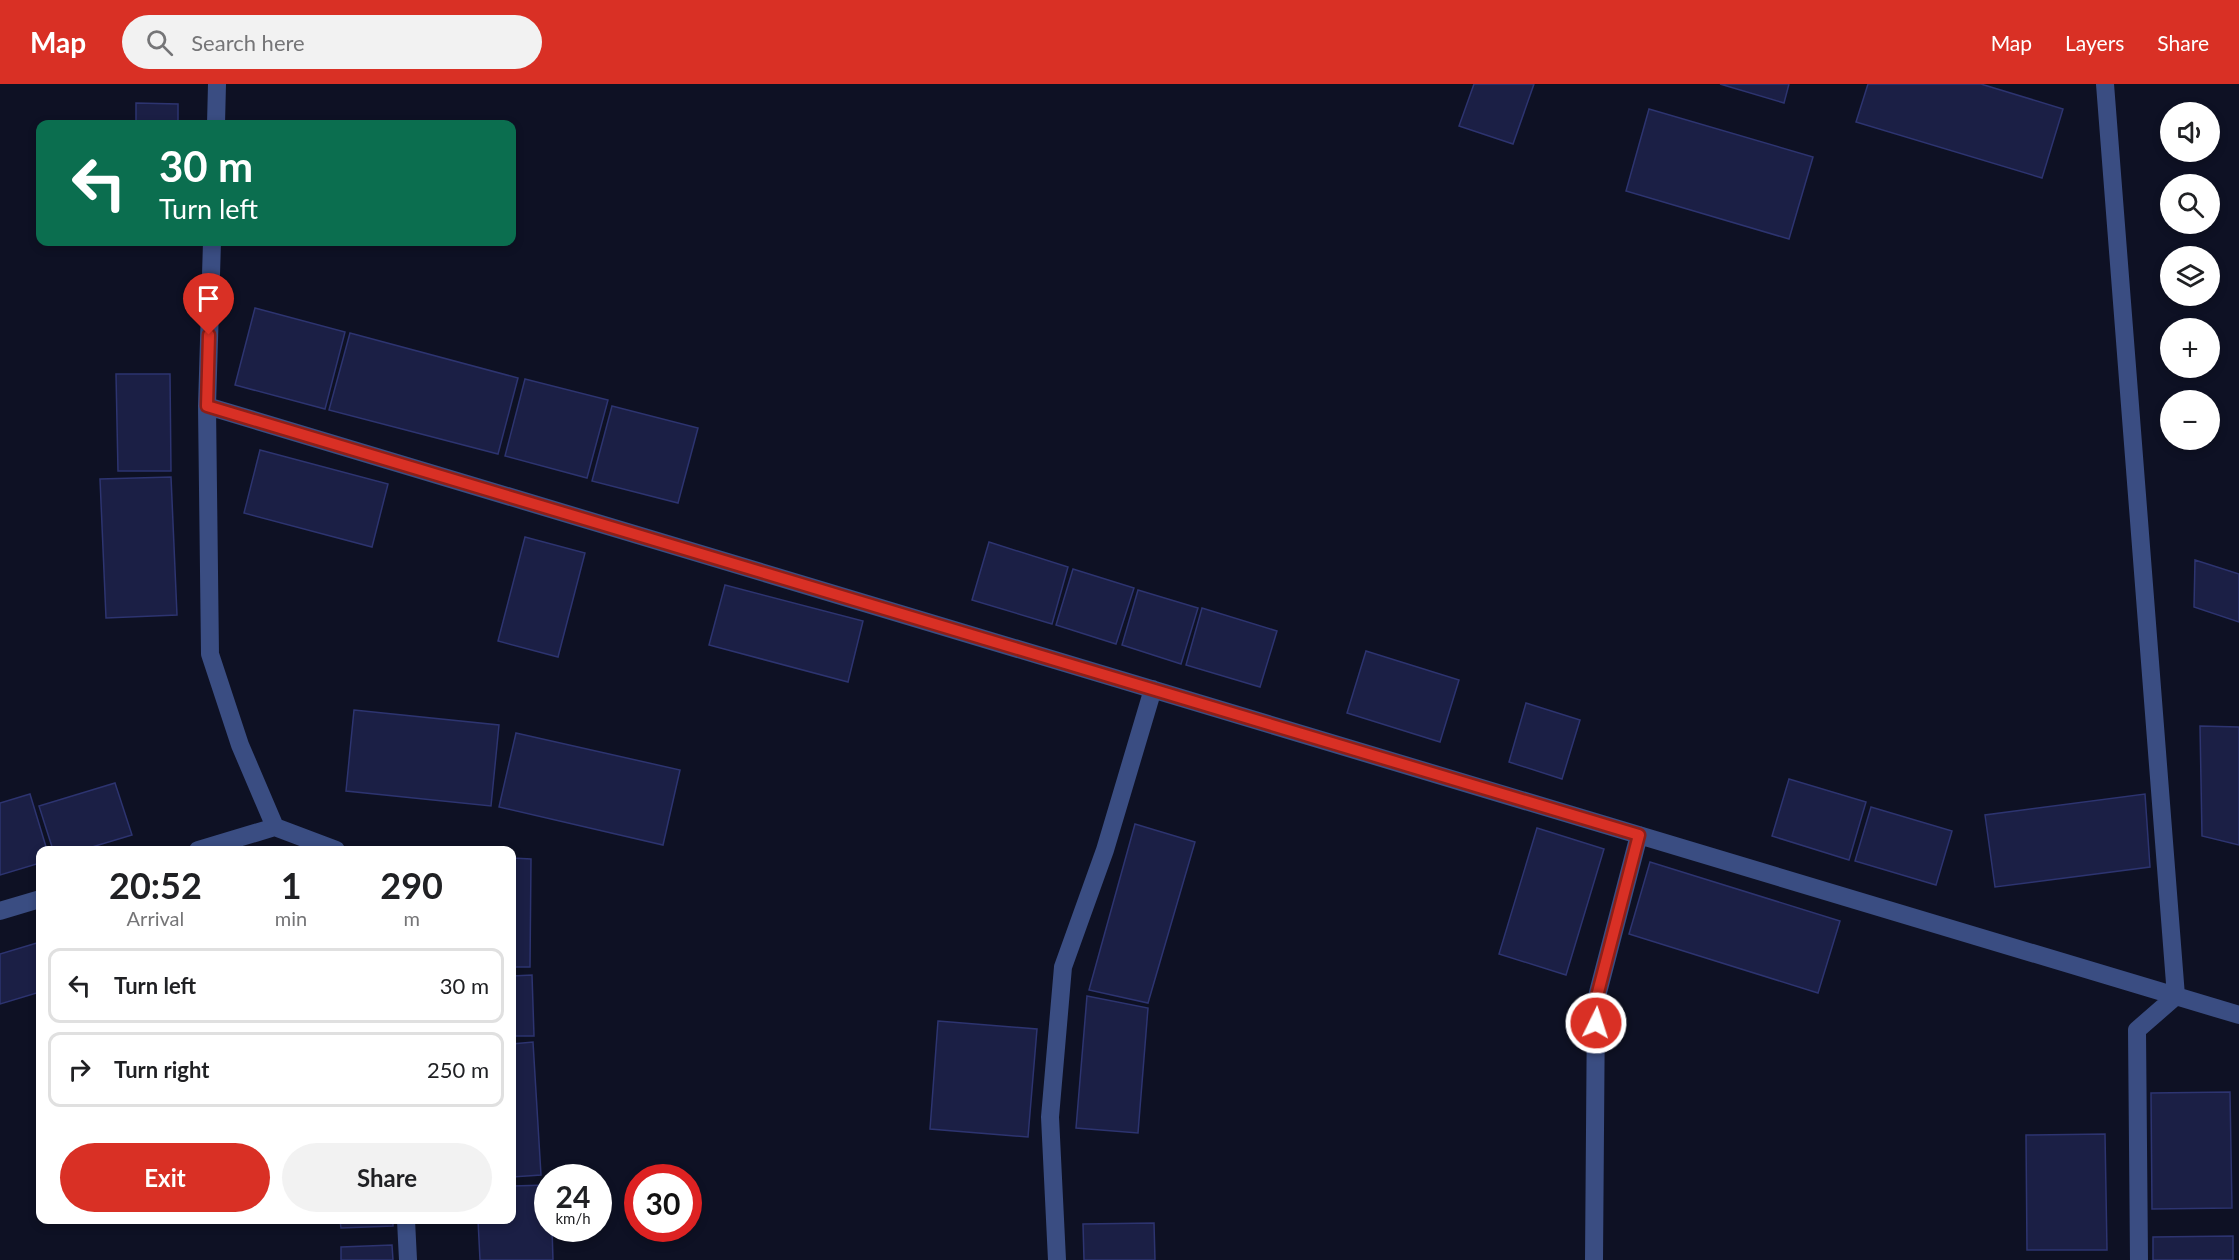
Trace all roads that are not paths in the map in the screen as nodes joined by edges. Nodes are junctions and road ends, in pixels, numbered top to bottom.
1 (217, 84) edge
2 (2105, 84) edge
3 (216, 120) edge
4 (212, 246) edge
5 (207, 406) junction
6 (1153, 689) junction
7 (275, 827) junction
8 (1639, 835) junction
9 (211, 846) edge
10 (325, 846) edge
11 (36, 899) edge
12 (0, 911) edge
13 (2176, 996) junction
14 (2239, 1015) edge
15 (406, 1224) edge
16 (408, 1260) edge
17 (1057, 1260) edge
18 (1594, 1260) edge
19 (2139, 1260) edge

1 - 3 street
2 - 13 street
4 - 5 street
5 - 6 street
5 - 7 street
6 - 8 street
6 - 17 street
7 - 9 street
7 - 10 street
8 - 13 street
8 - 18 street
11 - 12 street
13 - 14 street
13 - 19 street
15 - 16 street

